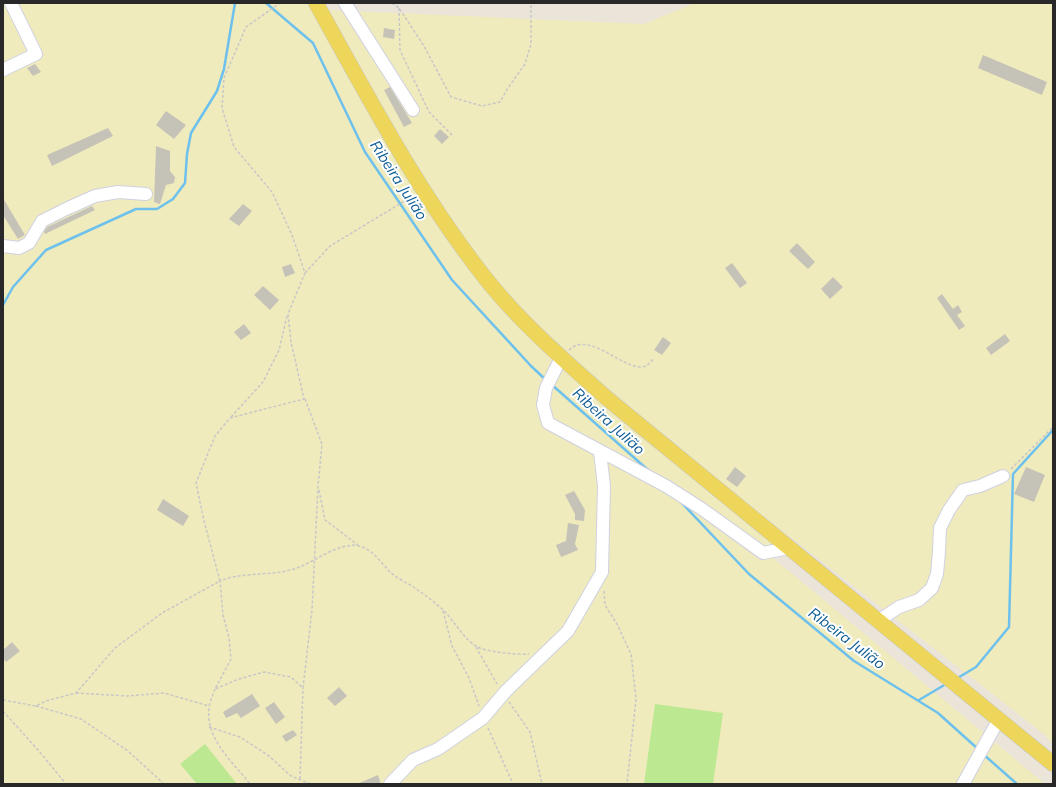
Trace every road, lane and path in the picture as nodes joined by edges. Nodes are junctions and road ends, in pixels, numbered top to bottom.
1 (12, 3) edge
2 (280, 3) edge
3 (316, 3) edge
4 (345, 3) edge
5 (392, 3) edge
6 (531, 3) edge
7 (399, 8) junction
8 (3, 70) edge
9 (413, 110) dead end
10 (453, 136) dead end
11 (423, 190) junction
12 (146, 194) dead end
13 (3, 246) edge
14 (305, 273) junction
15 (288, 314) junction
16 (561, 358) junction
17 (653, 358) dead end
18 (304, 399) junction
19 (230, 418) junction
20 (1053, 427) edge
21 (600, 452) junction
22 (1003, 476) joint
23 (318, 486) junction
24 (358, 545) junction
25 (789, 548) junction
26 (314, 560) junction
27 (602, 572) junction
28 (220, 581) junction
29 (443, 609) junction
30 (878, 621) junction
31 (476, 647) junction
32 (547, 652) junction
33 (303, 688) junction
34 (216, 689) junction
35 (76, 693) junction
36 (503, 695) junction
37 (3, 700) edge
38 (36, 706) junction
39 (209, 706) junction
40 (3, 711) edge
41 (483, 718) junction
42 (999, 719) junction
43 (210, 727) junction
44 (1053, 764) edge
45 (300, 779) junction
46 (306, 783) edge
47 (66, 784) edge
48 (164, 784) edge
49 (250, 784) edge
50 (311, 784) edge
51 (390, 784) edge
52 (513, 784) edge
53 (542, 784) edge
54 (627, 784) edge
55 (963, 784) edge

1 - 8 street
2 - 14 path
3 - 11 main road
4 - 9 street
5 - 7 path
6 - 7 path
7 - 10 path
11 - 14 path
11 - 16 main road
12 - 13 street
14 - 15 path
15 - 18 path
15 - 19 path
16 - 17 path
16 - 21 street
16 - 25 main road
18 - 19 path
18 - 23 path
19 - 28 path
20 - 22 path
21 - 25 street
21 - 27 street
22 - 30 street
23 - 24 path
23 - 26 path
24 - 26 path
24 - 29 path
25 - 30 main road
26 - 28 path
26 - 33 path
27 - 32 street
27 - 54 path
28 - 34 path
28 - 35 path
29 - 31 path
29 - 41 path
30 - 42 main road
31 - 32 path
31 - 36 path
32 - 36 street
33 - 34 path
33 - 45 path
34 - 39 path
35 - 38 path
35 - 39 path
36 - 41 street
36 - 53 path
37 - 38 path
38 - 48 path
39 - 43 path
40 - 47 path
41 - 51 street
41 - 52 path
42 - 44 main road
42 - 55 street
43 - 45 path
43 - 49 path
45 - 46 path
46 - 50 path

